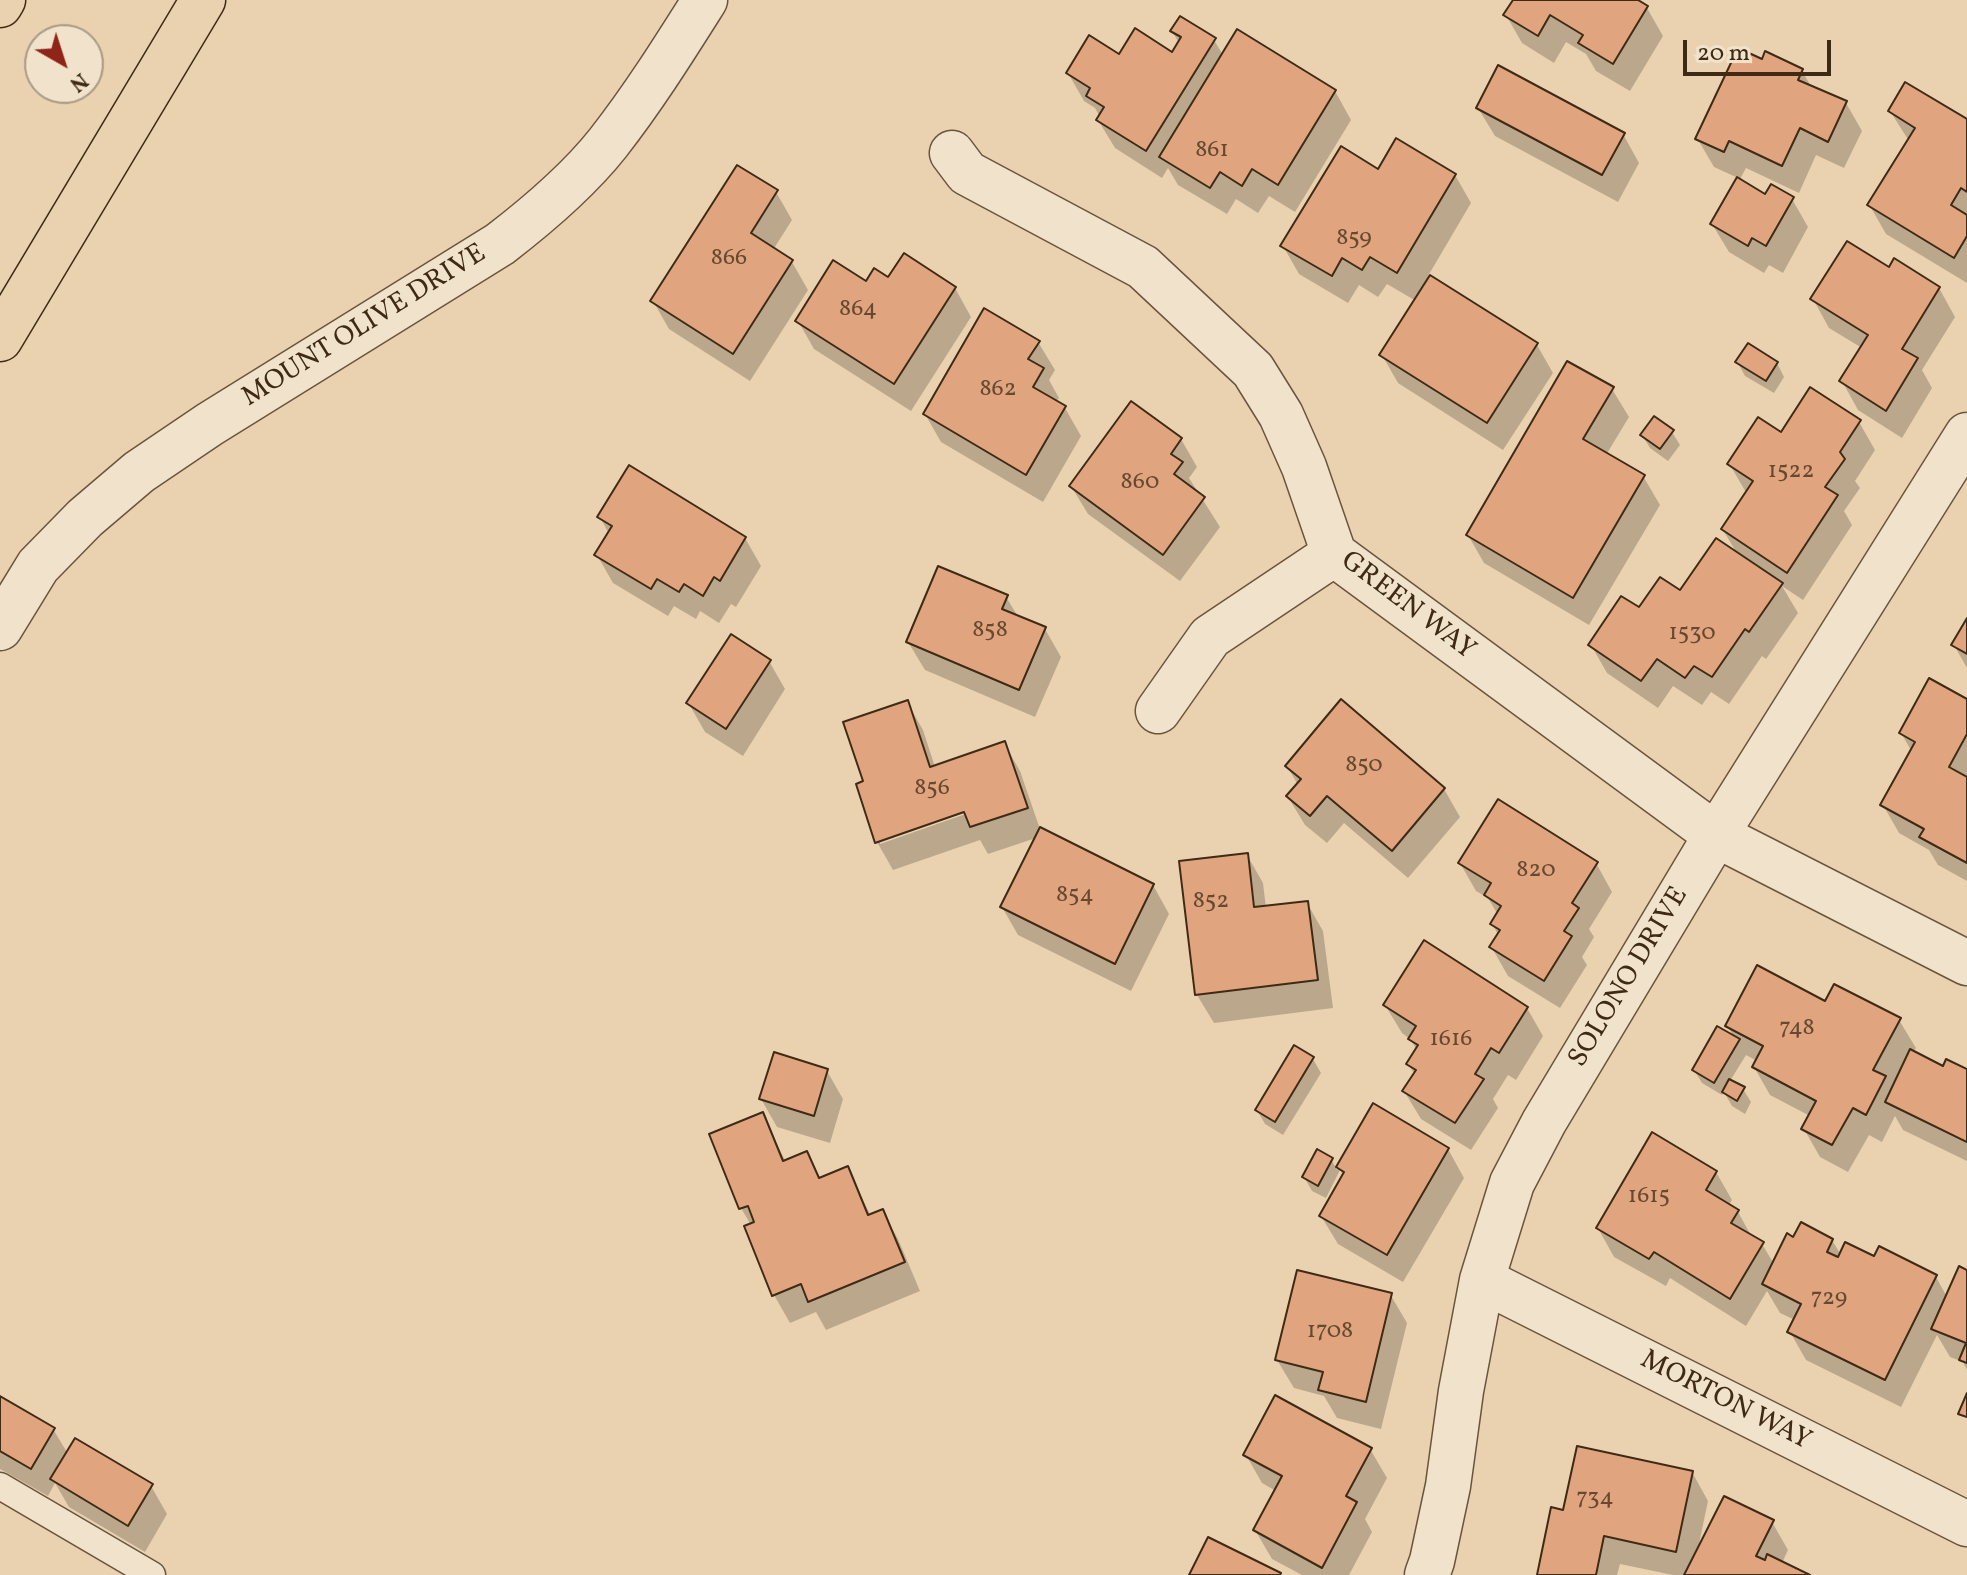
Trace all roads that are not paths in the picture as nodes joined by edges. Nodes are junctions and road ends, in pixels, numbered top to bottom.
1 (203, 0) edge
2 (705, 0) edge
3 (952, 153) dead end
4 (0, 339) edge
5 (1967, 435) edge
6 (1334, 554) junction
7 (0, 628) edge
8 (1158, 711) dead end
9 (1716, 835) junction
10 (1967, 963) edge
11 (1482, 1280) junction
12 (0, 1486) edge
13 (1967, 1524) edge
14 (152, 1575) edge
15 (1427, 1575) edge

1 - 4 highway
2 - 7 street, MOUNT OLIVE DRIVE
3 - 6 street, GREEN WAY
5 - 9 street, SOLONO DRIVE
6 - 8 street
6 - 9 street, GREEN WAY
9 - 10 street, GREEN WAY
9 - 11 street, SOLONO DRIVE
11 - 13 street, MORTON WAY
11 - 15 street, SOLONO DRIVE
12 - 14 lane

